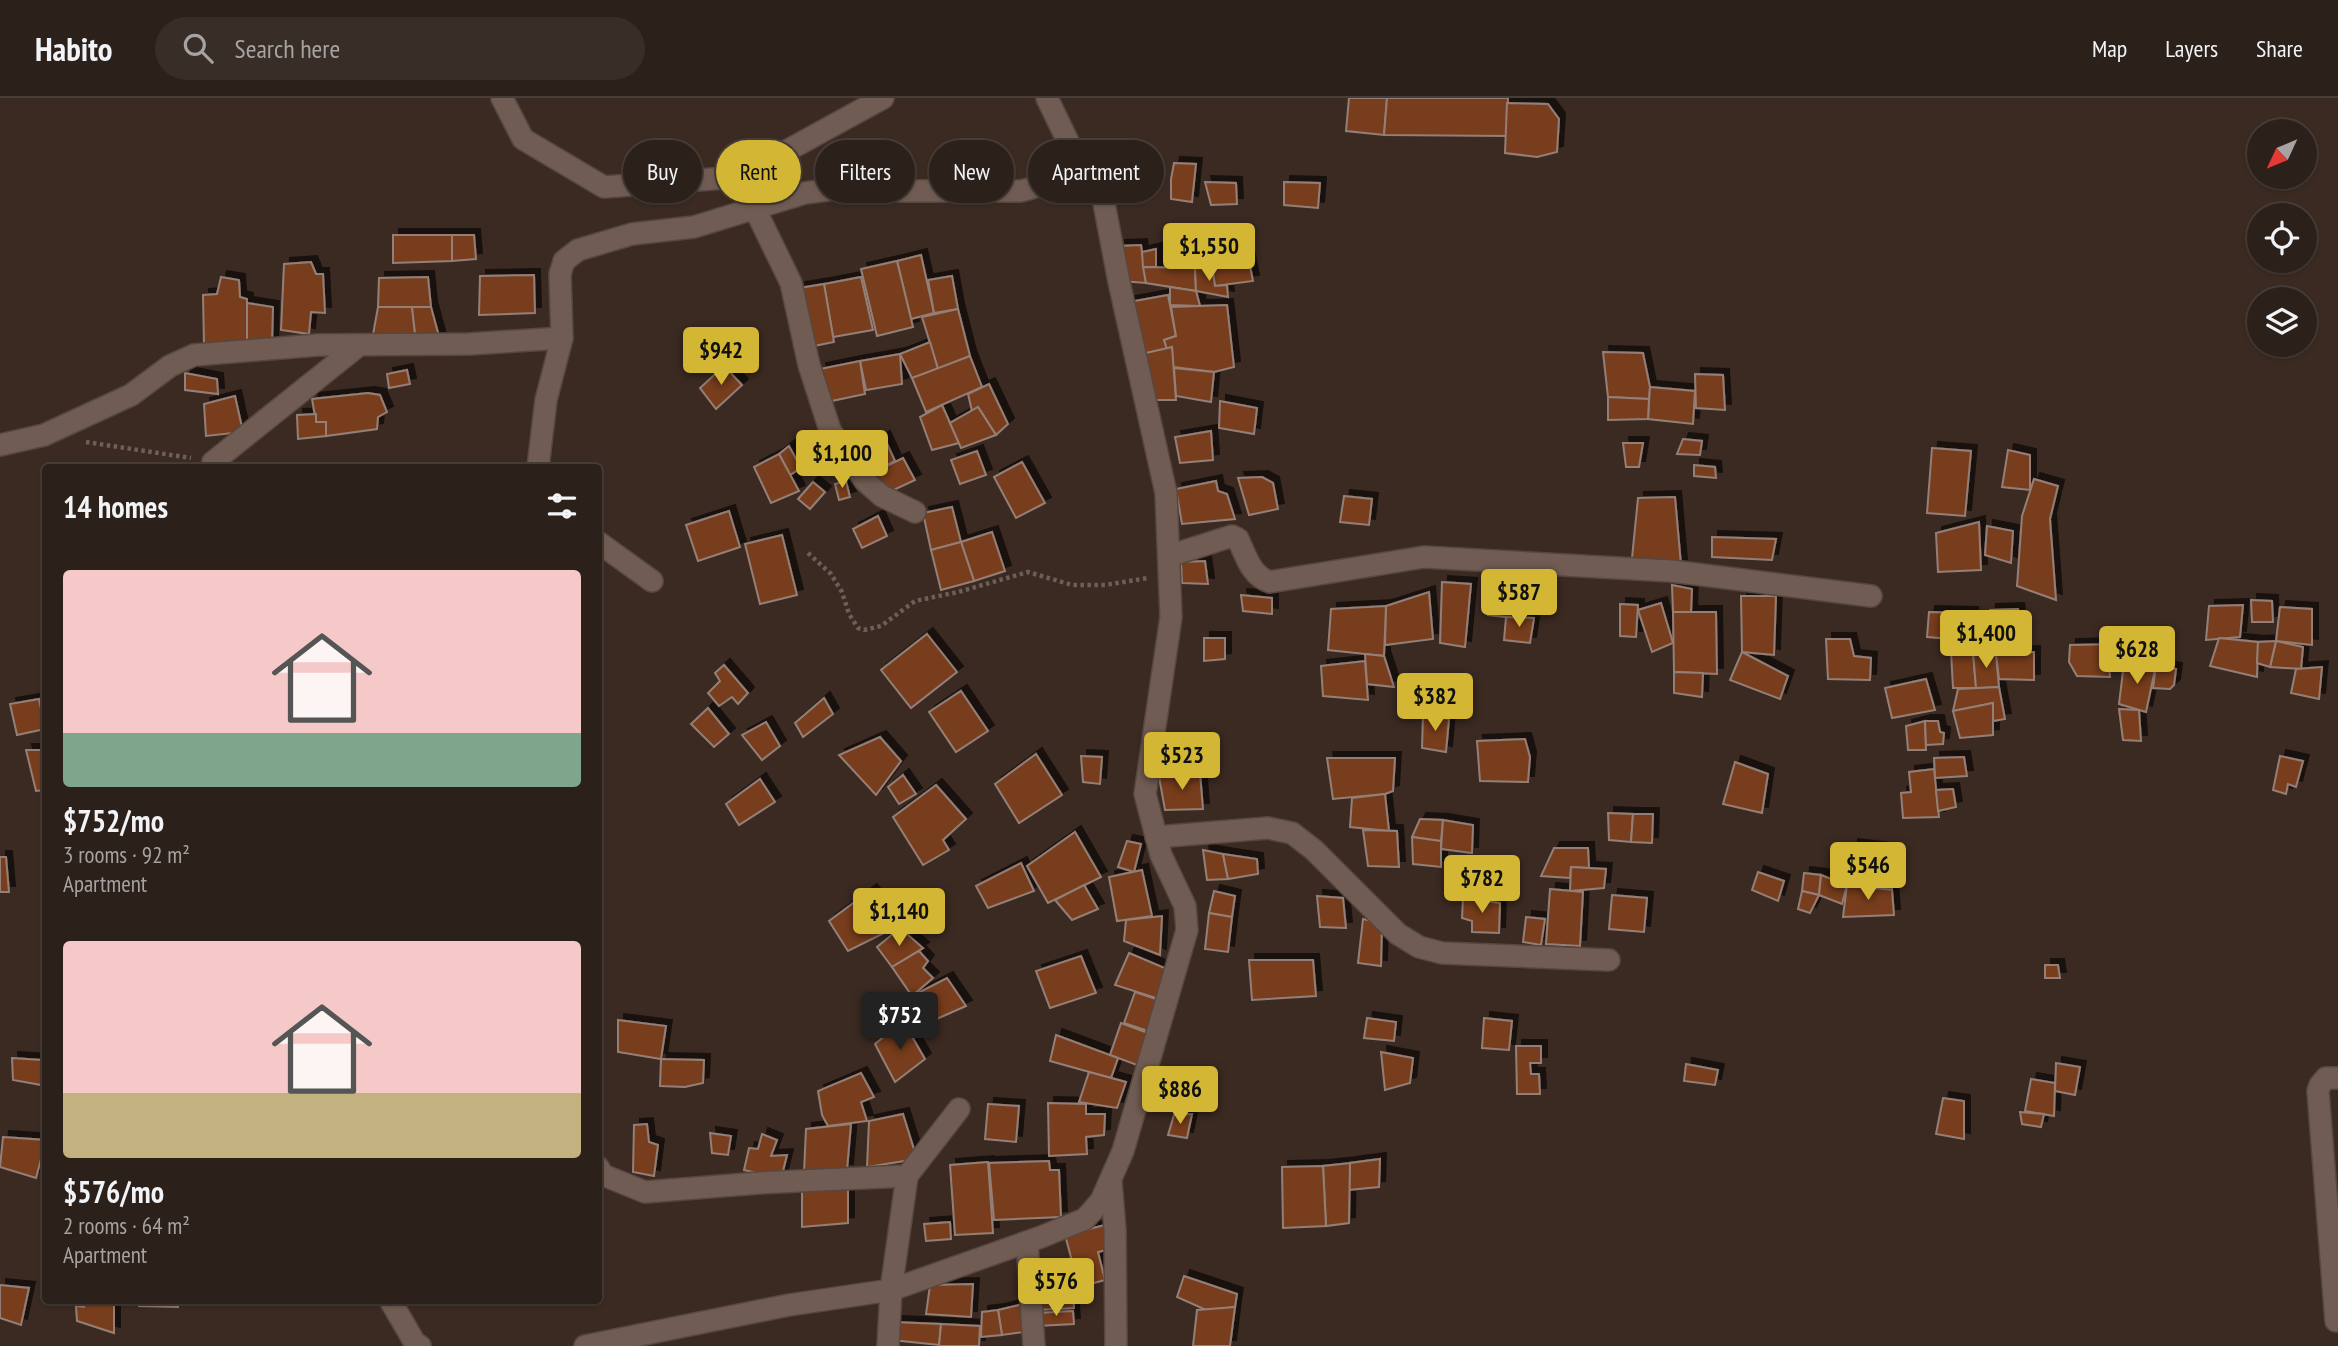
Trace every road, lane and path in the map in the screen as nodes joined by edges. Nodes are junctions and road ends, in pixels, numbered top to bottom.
1 (502, 98) edge
2 (883, 98) edge
3 (1046, 98) edge
4 (1067, 140) edge
5 (1028, 189) edge
6 (1104, 203) edge
7 (755, 209) junction
8 (562, 338) junction
9 (358, 346) junction
10 (84, 441) dead end
11 (0, 445) edge
12 (209, 464) edge
13 (215, 464) edge
14 (538, 464) edge
15 (915, 512) dead end
16 (602, 545) edge
17 (808, 553) dead end
18 (1170, 565) junction
19 (652, 581) dead end
20 (1871, 596) dead end
21 (1156, 836) junction
22 (1609, 960) dead end
23 (2338, 1078) edge
24 (959, 1109) dead end
25 (602, 1173) edge
26 (907, 1176) junction
27 (1111, 1182) junction
28 (1027, 1242) junction
29 (891, 1290) junction
30 (392, 1304) edge
31 (2336, 1321) dead end
32 (420, 1346) edge
33 (585, 1346) edge
34 (888, 1346) edge
35 (1034, 1346) edge
36 (1116, 1346) edge

1 - 2 street
3 - 4 street
5 - 7 street
6 - 18 street
7 - 8 street
7 - 15 street
8 - 9 street
8 - 14 street
9 - 11 street
9 - 13 street
10 - 12 path
16 - 19 street
17 - 18 path
18 - 20 street
18 - 21 street
21 - 22 street
21 - 27 street
23 - 31 street
24 - 26 street
25 - 26 street
26 - 29 street
27 - 28 street
27 - 36 street
28 - 29 street
28 - 35 street
29 - 33 street
29 - 34 street
30 - 32 street

